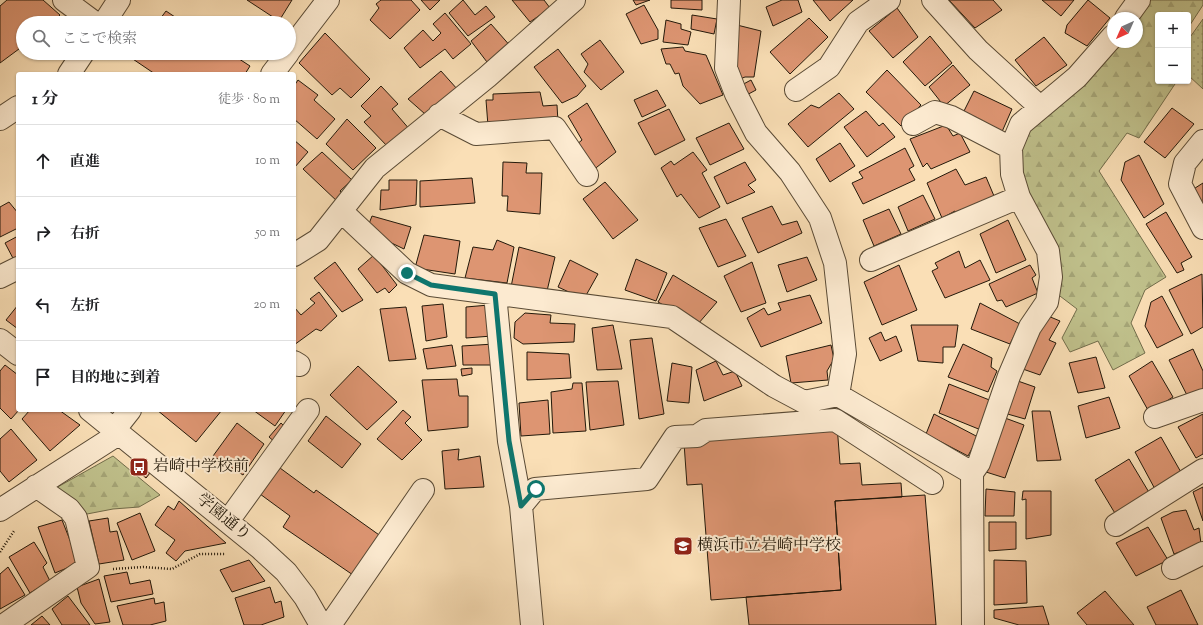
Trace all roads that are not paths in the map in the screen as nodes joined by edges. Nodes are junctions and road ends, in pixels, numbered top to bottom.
1 (64, 0) edge
2 (119, 0) edge
3 (328, 0) edge
4 (574, 0) edge
5 (729, 0) edge
6 (889, 0) edge
7 (933, 0) edge
8 (1139, 0) edge
9 (1130, 12) edge
10 (85, 16) edge
11 (109, 16) edge
12 (296, 42) edge
13 (1107, 43) edge
14 (78, 60) edge
15 (282, 60) edge
16 (70, 72) edge
17 (273, 72) edge
18 (796, 90) dead end
19 (1040, 107) junction
20 (16, 108) edge
21 (440, 115) junction
22 (0, 119) edge
23 (913, 124) dead end
24 (1203, 141) edge
25 (1011, 148) junction
26 (587, 175) dead end
27 (1019, 197) junction
28 (341, 211) junction
29 (1203, 228) edge
30 (296, 254) edge
31 (871, 260) dead end
32 (16, 269) edge
33 (0, 277) edge
34 (495, 294) junction
35 (838, 395) junction
36 (1203, 400) edge
37 (308, 410) dead end
38 (93, 412) edge
39 (129, 412) edge
40 (1155, 417) dead end
41 (117, 431) junction
42 (1203, 470) edge
43 (972, 473) junction
44 (932, 483) dead end
45 (36, 486) junction
46 (423, 490) dead end
47 (521, 506) junction
48 (0, 510) edge
49 (228, 521) junction
50 (1116, 525) dead end
51 (1203, 553) edge
52 (1173, 568) dead end
53 (4, 625) edge
54 (321, 625) edge
55 (330, 625) edge
56 (532, 625) edge
57 (973, 625) edge

1 - 10 street
2 - 11 street
3 - 12 street
4 - 21 street
5 - 35 street
6 - 18 street
7 - 19 street
8 - 9 street
13 - 19 street
14 - 16 street
15 - 17 street
19 - 25 street
20 - 22 street
21 - 26 street
21 - 28 street
23 - 25 street
24 - 29 street
25 - 27 street
27 - 31 street
27 - 43 street
28 - 30 street
28 - 34 street
32 - 33 street
34 - 35 street
34 - 47 street
35 - 43 street
36 - 40 street
37 - 49 street
38 - 41 street, 学園通り
39 - 41 street
41 - 45 street
41 - 49 street, 学園通り
42 - 50 street
43 - 57 street
44 - 47 street
45 - 48 street
45 - 53 street
46 - 55 street
47 - 56 street
49 - 54 street, 学園通り
51 - 52 street

